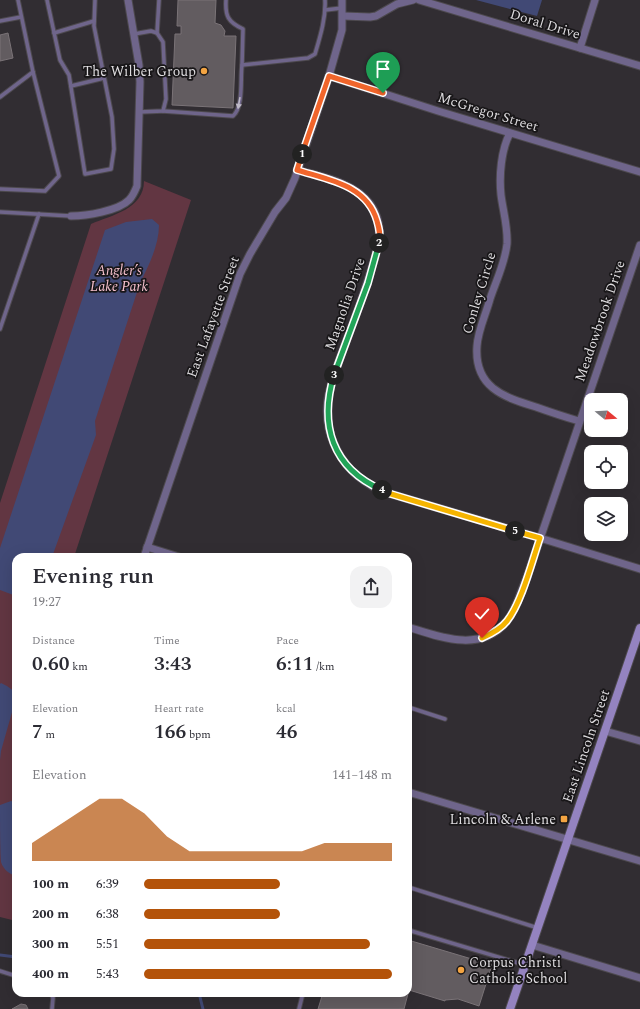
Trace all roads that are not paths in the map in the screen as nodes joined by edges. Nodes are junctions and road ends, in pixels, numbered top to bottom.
1 (18, 0) edge
2 (47, 0) edge
3 (95, 0) edge
4 (128, 0) edge
5 (160, 0) edge
6 (226, 0) edge
7 (325, 0) edge
8 (342, 0) edge
9 (412, 0) edge
10 (419, 0) edge
11 (595, 0) edge
12 (342, 8) junction
13 (325, 10) junction
14 (343, 16) junction
15 (21, 17) junction
16 (0, 21) edge
17 (94, 21) junction
18 (157, 32) junction
19 (54, 33) junction
20 (134, 34) junction
21 (580, 48) junction
22 (242, 64) junction
23 (640, 66) edge
24 (33, 72) junction
25 (329, 76) junction
26 (104, 78) junction
27 (71, 86) junction
28 (0, 97) edge
29 (163, 111) junction
30 (139, 112) junction
31 (510, 133) junction
32 (297, 170) junction
33 (640, 172) edge
34 (0, 183) edge
35 (1, 189) edge
36 (0, 212) edge
37 (39, 214) junction
38 (71, 216) joint
39 (640, 245) edge
40 (0, 329) edge
41 (579, 421) junction
42 (540, 538) junction
43 (147, 547) junction
44 (145, 553) edge
45 (166, 553) edge
46 (640, 569) edge
47 (412, 628) edge
48 (640, 628) edge
49 (412, 709) edge
50 (445, 719) dead end
51 (605, 731) junction
52 (640, 741) edge
53 (412, 793) edge
54 (568, 839) junction
55 (640, 861) edge
56 (412, 888) edge
57 (538, 928) junction
58 (412, 931) edge
59 (532, 945) junction
60 (525, 965) junction
61 (0, 971) edge
62 (12, 975) edge
63 (640, 978) edge
64 (53, 997) edge
65 (302, 997) edge
66 (52, 1009) edge
67 (298, 1009) edge
68 (510, 1009) edge

1 - 15 lane
2 - 19 lane
3 - 17 lane
4 - 20 street
5 - 18 lane
6 - 22 lane
7 - 13 lane
8 - 12 street, East Lafayette Street
9 - 14 street
10 - 21 street, Doral Drive
11 - 21 street
12 - 13 lane
12 - 14 street, East Lafayette Street
13 - 22 lane
14 - 25 street, East Lafayette Street
15 - 16 lane
15 - 24 lane
17 - 19 lane
17 - 26 lane
18 - 20 lane
18 - 29 lane
19 - 27 lane
20 - 30 street
21 - 23 street, Doral Drive
22 -> 29 lane
24 - 28 lane
24 - 35 lane
25 - 31 street, McGregor Street
25 - 32 street, East Lafayette Street
26 - 27 lane
26 - 27 lane
29 - 30 lane
30 - 38 street
31 - 33 street, McGregor Street
31 - 41 street, Conley Circle
32 - 42 street, Magnolia Drive
32 - 43 street, East Lafayette Street
34 - 35 lane
36 - 37 lane
37 - 38 lane
37 - 40 lane
39 - 41 street, Meadowbrook Drive
41 - 42 street, Meadowbrook Drive
42 - 46 street, Magnolia Drive
42 - 47 street, Meadowbrook Drive
43 - 44 street, East Lafayette Street
43 - 45 street
48 - 51 main road, East Lincoln Street
49 - 50 lane
51 - 52 street
51 - 54 main road, East Lincoln Street
53 - 54 street
54 - 55 street
54 - 57 main road, East Lincoln Street
56 - 57 lane
57 - 59 main road, East Lincoln Street
58 - 60 lane
59 - 60 main road, East Lincoln Street
59 - 63 street
60 - 68 main road, East Lincoln Street
61 - 62 lane
64 - 66 lane
65 - 67 lane

